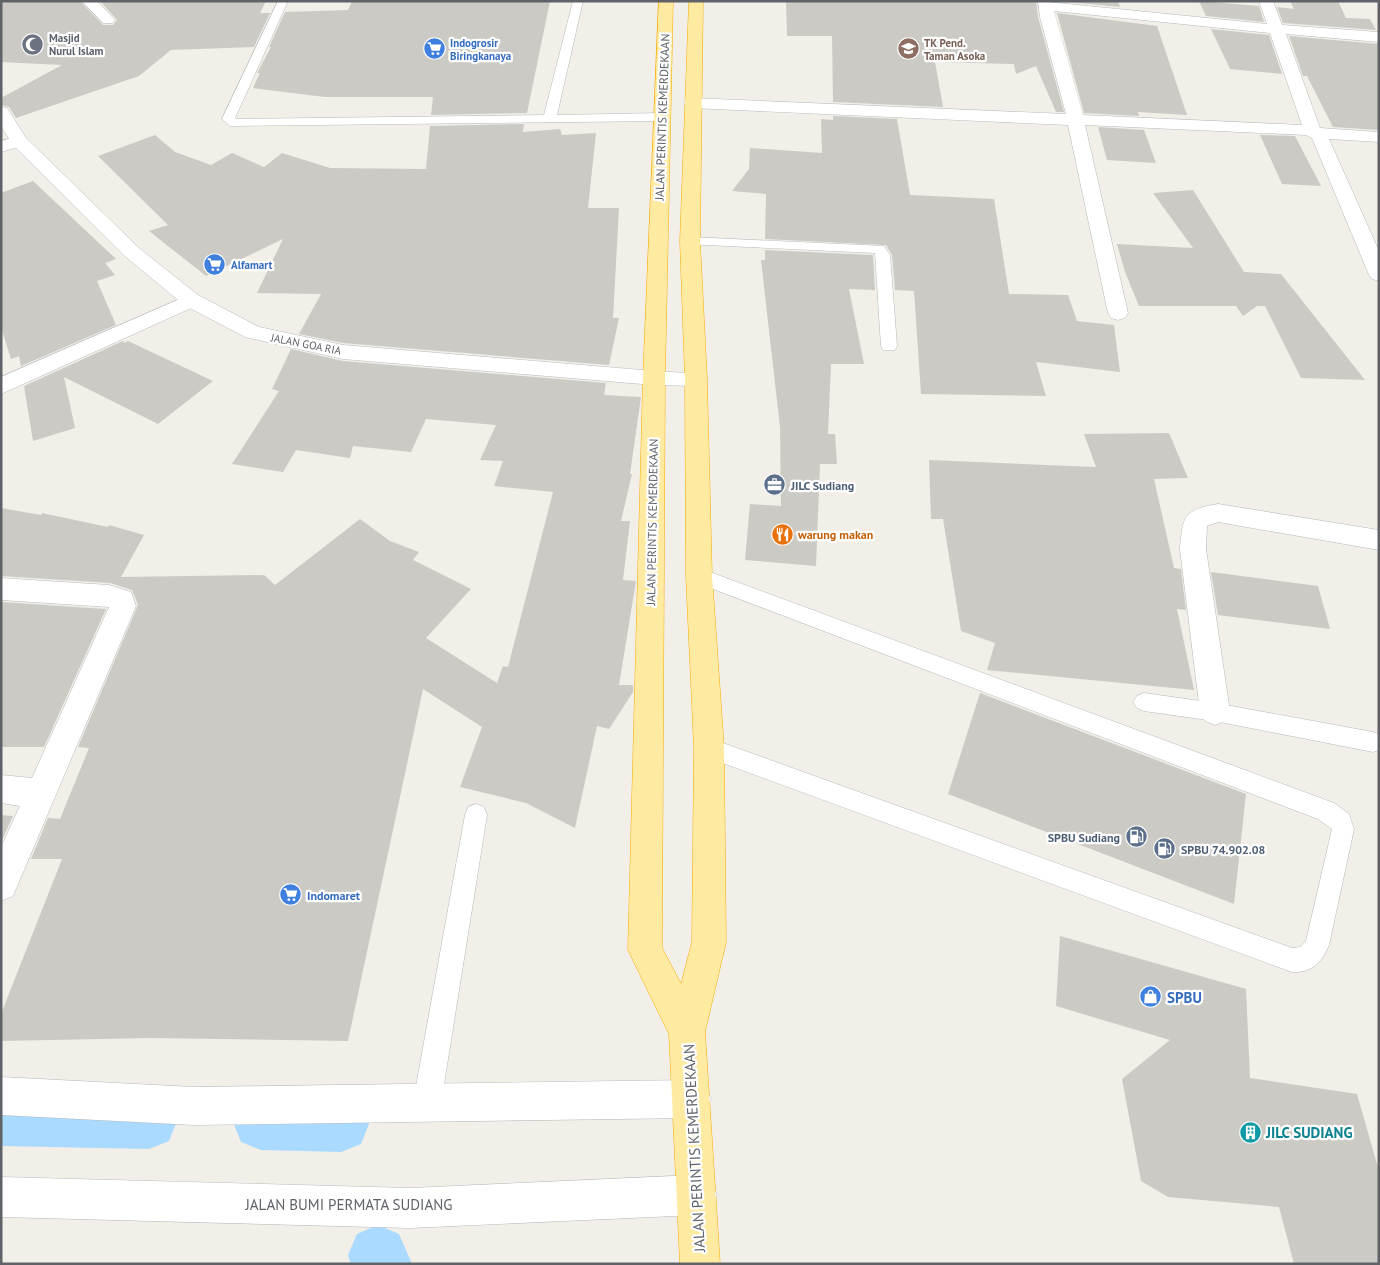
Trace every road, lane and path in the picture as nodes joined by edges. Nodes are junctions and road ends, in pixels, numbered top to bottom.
1 (283, 1) edge
2 (578, 1) edge
3 (666, 1) edge
4 (696, 1) edge
5 (1266, 1) edge
6 (90, 2) edge
7 (1045, 4) edge
8 (108, 20) dead end
9 (1276, 29) junction
10 (1379, 37) edge
11 (692, 103) junction
12 (1, 112) edge
13 (550, 117) junction
14 (662, 117) junction
15 (1075, 118) junction
16 (1315, 132) junction
17 (1341, 135) junction
18 (1379, 137) edge
19 (10, 144) edge
20 (1379, 149) edge
21 (690, 241) junction
22 (1377, 269) edge
23 (192, 300) junction
24 (1118, 312) dead end
25 (889, 346) dead end
26 (654, 378) junction
27 (696, 380) junction
28 (1, 386) edge
29 (1379, 540) edge
30 (699, 576) junction
31 (1, 589) edge
32 (1144, 702) dead end
33 (1215, 712) junction
34 (1373, 742) dead end
35 (710, 748) junction
36 (1, 788) edge
37 (42, 794) junction
38 (476, 815) dead end
39 (1, 885) edge
40 (687, 1032) junction
41 (1, 1096) edge
42 (692, 1099) junction
43 (427, 1103) junction
44 (697, 1195) junction
45 (1, 1197) edge
46 (700, 1264) edge

1 - 13 lane
2 - 13 lane
3 - 14 highway, JALAN PERINTIS KEMERDEKAAN
4 - 11 highway, JALAN PERINTIS KEMERDEKAAN
5 - 9 street
6 - 8 street
7 - 9 street
7 - 15 street
9 - 10 street
9 - 16 street
11 - 15 street
11 - 21 highway, JALAN PERINTIS KEMERDEKAAN
12 - 19 street, JALAN GOA RIA
13 - 14 lane
14 - 26 highway, JALAN PERINTIS KEMERDEKAAN
15 - 16 street
15 - 24 street
16 - 17 street
16 - 22 street
17 - 18 street
17 - 20 street
19 - 23 street, JALAN GOA RIA
21 - 25 lane
21 - 27 highway, JALAN PERINTIS KEMERDEKAAN
23 - 26 street, JALAN GOA RIA
23 - 28 street
26 - 27 street, JALAN GOA RIA
26 - 40 highway, JALAN PERINTIS KEMERDEKAAN
27 - 30 highway, JALAN PERINTIS KEMERDEKAAN
29 - 33 street
30 - 35 highway, JALAN PERINTIS KEMERDEKAAN
30 - 35 lane
31 - 37 street
32 - 33 lane
33 - 34 lane
35 - 40 highway, JALAN PERINTIS KEMERDEKAAN
36 - 37 street
37 - 39 street
38 - 43 lane
40 - 42 highway, JALAN PERINTIS KEMERDEKAAN
41 - 43 street
42 - 43 street
42 - 44 highway, JALAN PERINTIS KEMERDEKAAN
44 - 45 street, JALAN BUMI PERMATA SUDIANG
44 - 46 highway, JALAN PERINTIS KEMERDEKAAN

